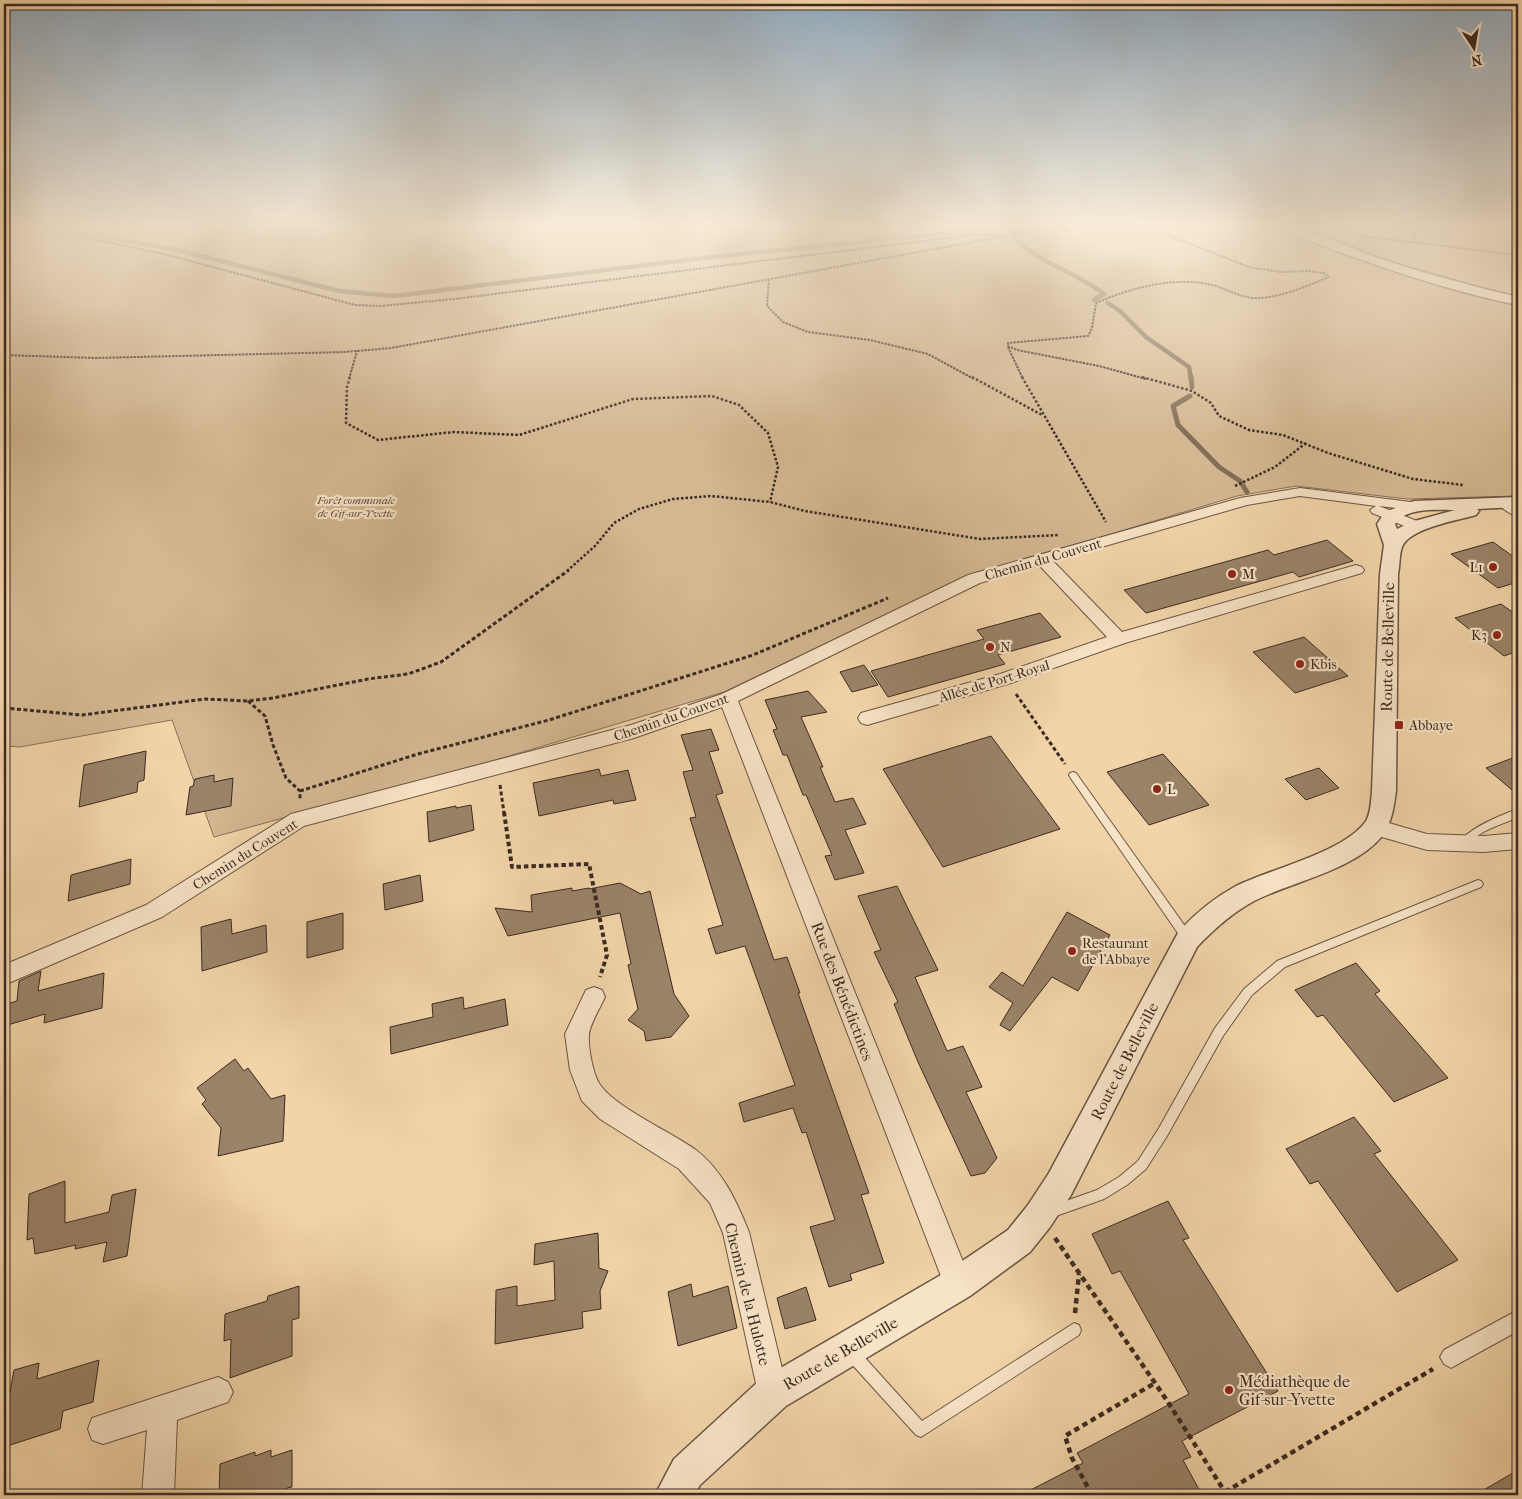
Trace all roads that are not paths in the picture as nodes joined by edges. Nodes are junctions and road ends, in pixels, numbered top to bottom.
1 (1492, 295) edge
2 (1518, 301) edge
3 (1356, 500) junction
4 (1435, 504) junction
5 (1510, 505) edge
6 (1414, 506) junction
7 (1455, 516) junction
8 (1418, 526) junction
9 (1390, 528) junction
10 (1042, 560) junction
11 (1356, 570) dead end
12 (1119, 639) junction
13 (728, 698) junction
14 (867, 718) dead end
15 (1073, 775) road end
16 (1518, 813) edge
17 (1375, 827) junction
18 (1518, 841) edge
19 (1464, 843) junction
20 (1478, 884) dead end
21 (1188, 939) junction
22 (4, 975) edge
23 (594, 997) road end
24 (1039, 1216) junction
25 (958, 1284) junction
26 (1518, 1320) edge
27 (1074, 1330) road end
28 (848, 1349) junction
29 (1451, 1357) road end
30 (218, 1392) dead end
31 (773, 1393) junction
32 (163, 1410) junction
33 (103, 1429) dead end
34 (158, 1495) edge
35 (674, 1495) edge

1 - 2 street
3 - 6 street, Chemin du Couvent
3 - 9 street
3 - 10 street, Chemin du Couvent
4 - 5 street
4 - 6 street
4 - 7 street
5 - 7 street
6 - 9 street
7 - 8 street
8 - 9 street
8 - 9 street
9 - 17 street, Route de Belleville
10 - 12 street
10 - 13 street, Chemin du Couvent
11 - 12 street, Allée de Port-Royal
12 - 14 street, Allée de Port-Royal
13 - 22 street, Chemin du Couvent
13 - 25 street, Rue des Bénédictines
15 - 21 lane
16 - 19 lane
17 - 19 street
17 - 21 street, Route de Belleville
18 - 19 street
20 - 24 lane
21 - 24 street, Route de Belleville
23 - 31 street, Chemin de la Hulotte
24 - 25 street, Route de Belleville
25 - 28 street, Route de Belleville
26 - 29 street
27 - 28 lane
28 - 31 street, Route de Belleville
30 - 32 street
31 - 35 street, Route de Belleville
32 - 33 street
32 - 34 street

